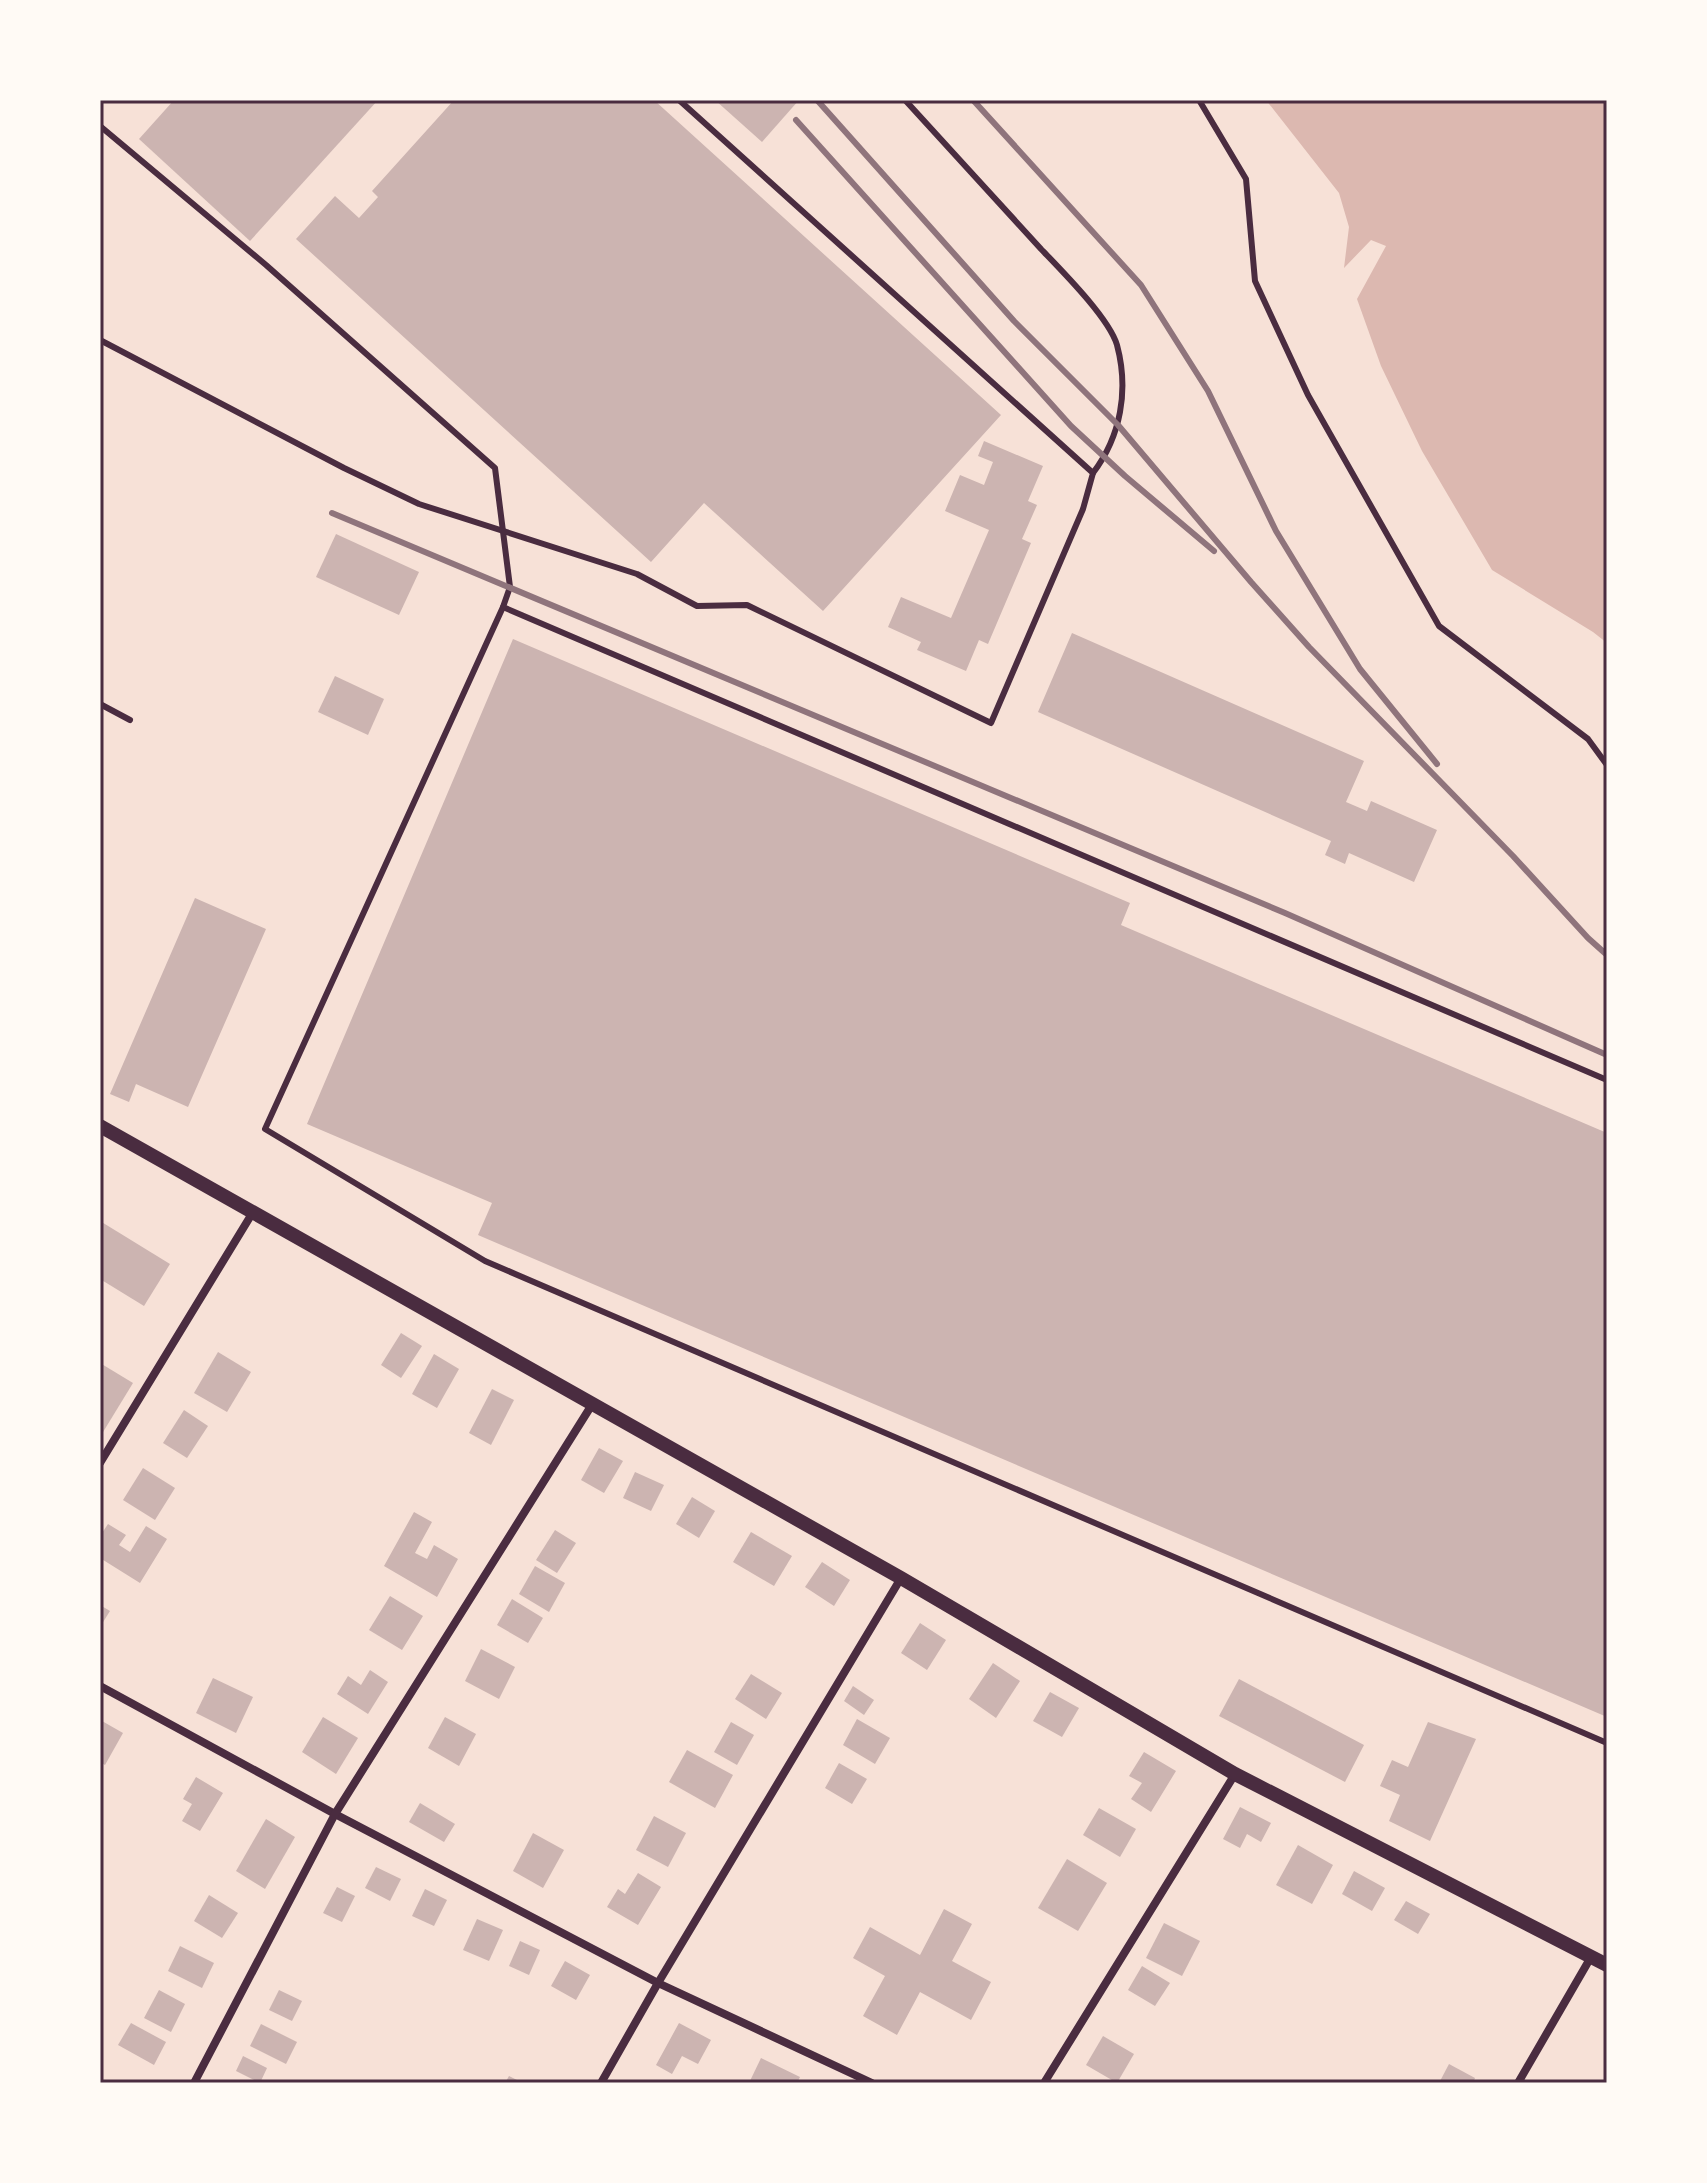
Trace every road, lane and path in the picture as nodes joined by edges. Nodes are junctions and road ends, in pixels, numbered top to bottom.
1 (679, 100) edge
2 (905, 100) edge
3 (1199, 100) edge
4 (100, 126) edge
5 (100, 340) edge
6 (1093, 473) junction
7 (504, 531) junction
8 (503, 607) junction
9 (100, 704) edge
10 (130, 720) dead end
11 (1607, 765) edge
12 (1607, 1080) edge
13 (100, 1126) edge
14 (253, 1211) junction
15 (593, 1403) junction
16 (100, 1463) edge
17 (901, 1578) junction
18 (100, 1686) edge
19 (1607, 1743) edge
20 (1235, 1774) junction
21 (335, 1814) junction
22 (1591, 1957) junction
23 (1607, 1965) edge
24 (658, 1983) junction
25 (194, 2083) edge
26 (601, 2083) edge
27 (872, 2083) edge
28 (1044, 2083) edge
29 (1518, 2083) edge

1 - 6 lane
2 - 6 lane
3 - 11 lane
4 - 7 lane
5 - 7 lane
6 - 7 lane
7 - 8 lane
8 - 12 lane
8 - 19 lane
9 - 10 lane
13 - 14 street
14 - 15 street
14 - 16 street
15 - 17 street
15 - 21 street
17 - 20 street
17 - 24 street
18 - 21 street
20 - 22 street
20 - 28 street
21 - 24 street
21 - 25 street
22 - 23 street
22 - 29 street
24 - 26 street
24 - 27 street

